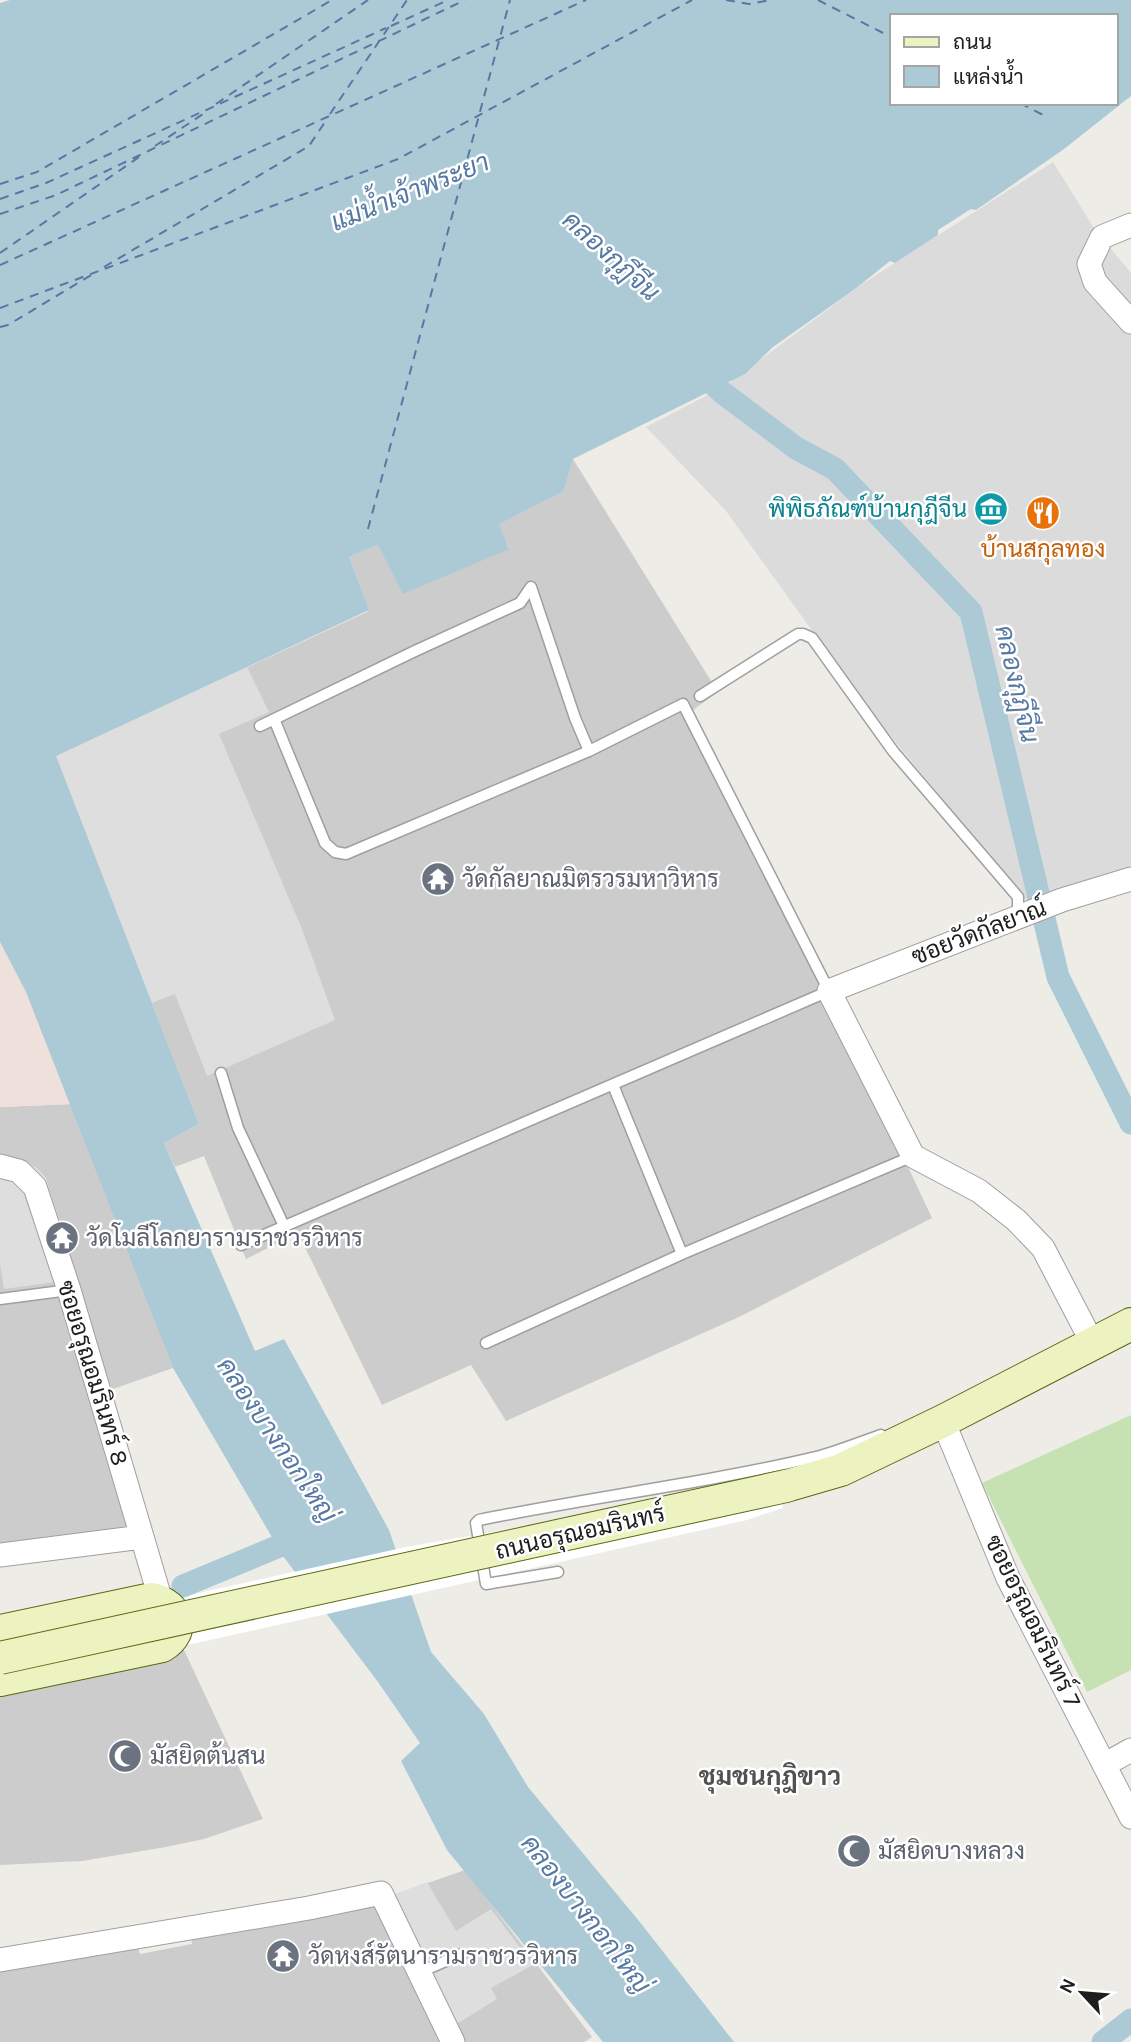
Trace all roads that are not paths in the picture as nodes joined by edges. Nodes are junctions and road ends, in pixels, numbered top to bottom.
1 (1131, 225) edge
2 (1131, 322) edge
3 (700, 696) dead end
4 (274, 719) junction
5 (260, 726) dead end
6 (589, 751) junction
7 (1131, 878) edge
8 (1021, 916) junction
9 (829, 991) junction
10 (221, 1073) dead end
11 (613, 1085) junction
12 (913, 1156) junction
13 (0, 1166) edge
14 (284, 1226) junction
15 (241, 1245) dead end
16 (682, 1254) junction
17 (69, 1290) junction
18 (0, 1299) edge
19 (1131, 1324) edge
20 (486, 1343) dead end
21 (1093, 1344) junction
22 (976, 1403) junction
23 (943, 1421) junction
24 (899, 1429) dead end
25 (886, 1433) dead end
26 (142, 1537) junction
27 (0, 1555) edge
28 (558, 1572) dead end
29 (161, 1601) junction
30 (0, 1631) edge
31 (0, 1658) edge
32 (0, 1680) edge
33 (1131, 1750) edge
34 (1104, 1765) junction
35 (1131, 1817) edge
36 (462, 1954) dead end
37 (0, 1959) edge
38 (418, 1973) junction
39 (453, 2042) edge

1 - 2 street
3 - 8 lane
4 - 5 lane
4 - 6 lane
4 - 6 lane
6 - 9 lane
7 - 8 street, ซอยวัดกัลยาณ์
8 - 9 street, ซอยวัดกัลยาณ์
9 - 11 lane
9 - 12 street
10 - 14 lane
11 - 14 lane
11 - 16 lane
12 - 16 lane
12 - 21 street
13 - 17 street, ซอยอรุณอมรินทร์ 8
14 - 15 lane
16 - 20 lane
17 - 18 lane
17 - 26 street, ซอยอรุณอมรินทร์ 8
19 - 21 main road, ถนนอรุณอมรินทร์
21 - 22 main road, ถนนอรุณอมรินทร์
22 - 23 main road, ถนนอรุณอมรินทร์
22 - 24 lane
23 - 31 main road, ถนนอรุณอมรินทร์, bridge
23 - 34 street, ซอยอรุณอมรินทร์ 7
25 - 28 lane
26 - 27 street
26 - 29 street, ซอยอรุณอมรินทร์ 8
29 - 30 main road
29 - 32 main road
33 - 34 street
34 - 35 street, ซอยอรุณอมรินทร์ 7
36 - 38 lane
37 - 38 street
38 - 39 street

